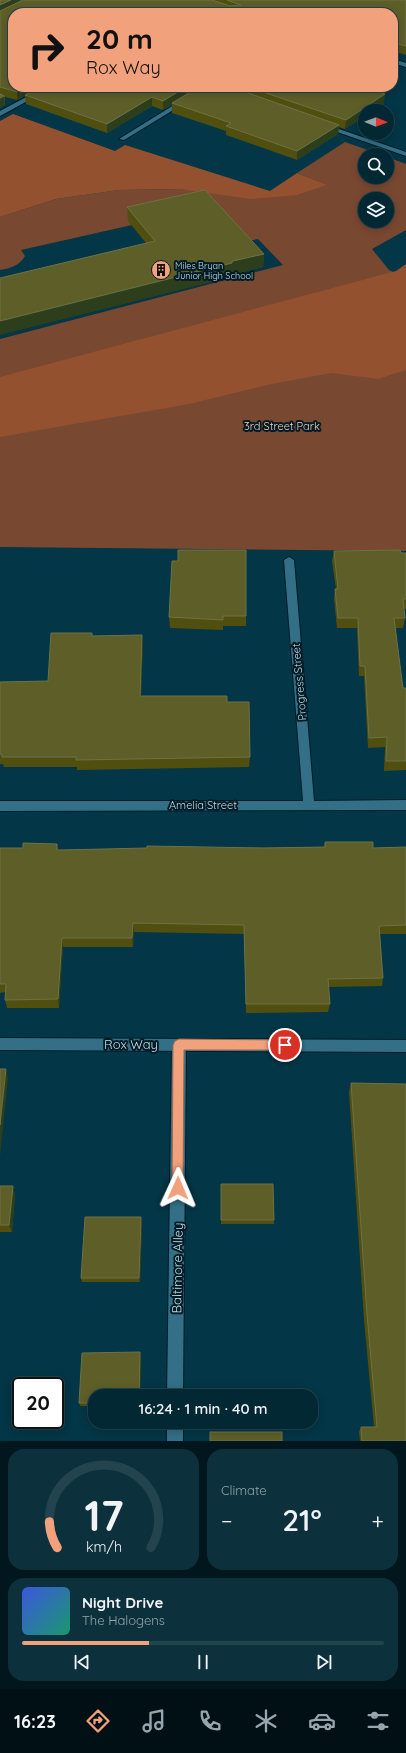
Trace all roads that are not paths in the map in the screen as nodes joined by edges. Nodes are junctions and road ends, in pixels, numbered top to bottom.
1 (41, 92) edge
2 (200, 92) edge
3 (6, 101) edge
4 (17, 105) junction
5 (0, 114) edge
6 (315, 123) edge
7 (122, 139) dead end
8 (406, 154) edge
9 (290, 560) dead end
10 (309, 805) junction
11 (406, 805) edge
12 (0, 806) edge
13 (0, 1044) edge
14 (179, 1045) junction
15 (406, 1046) edge
16 (176, 1389) edge
17 (175, 1429) edge
18 (175, 1441) edge

1 - 4 street
2 - 7 street
3 - 4 street
4 - 5 street
6 - 8 street
9 - 10 street, Progress Street
10 - 11 street, Amelia Street
10 - 12 street, Amelia Street
13 - 14 street, Rox Way
14 - 15 street, Rox Way
14 - 16 street, Baltimore Alley
17 - 18 street

